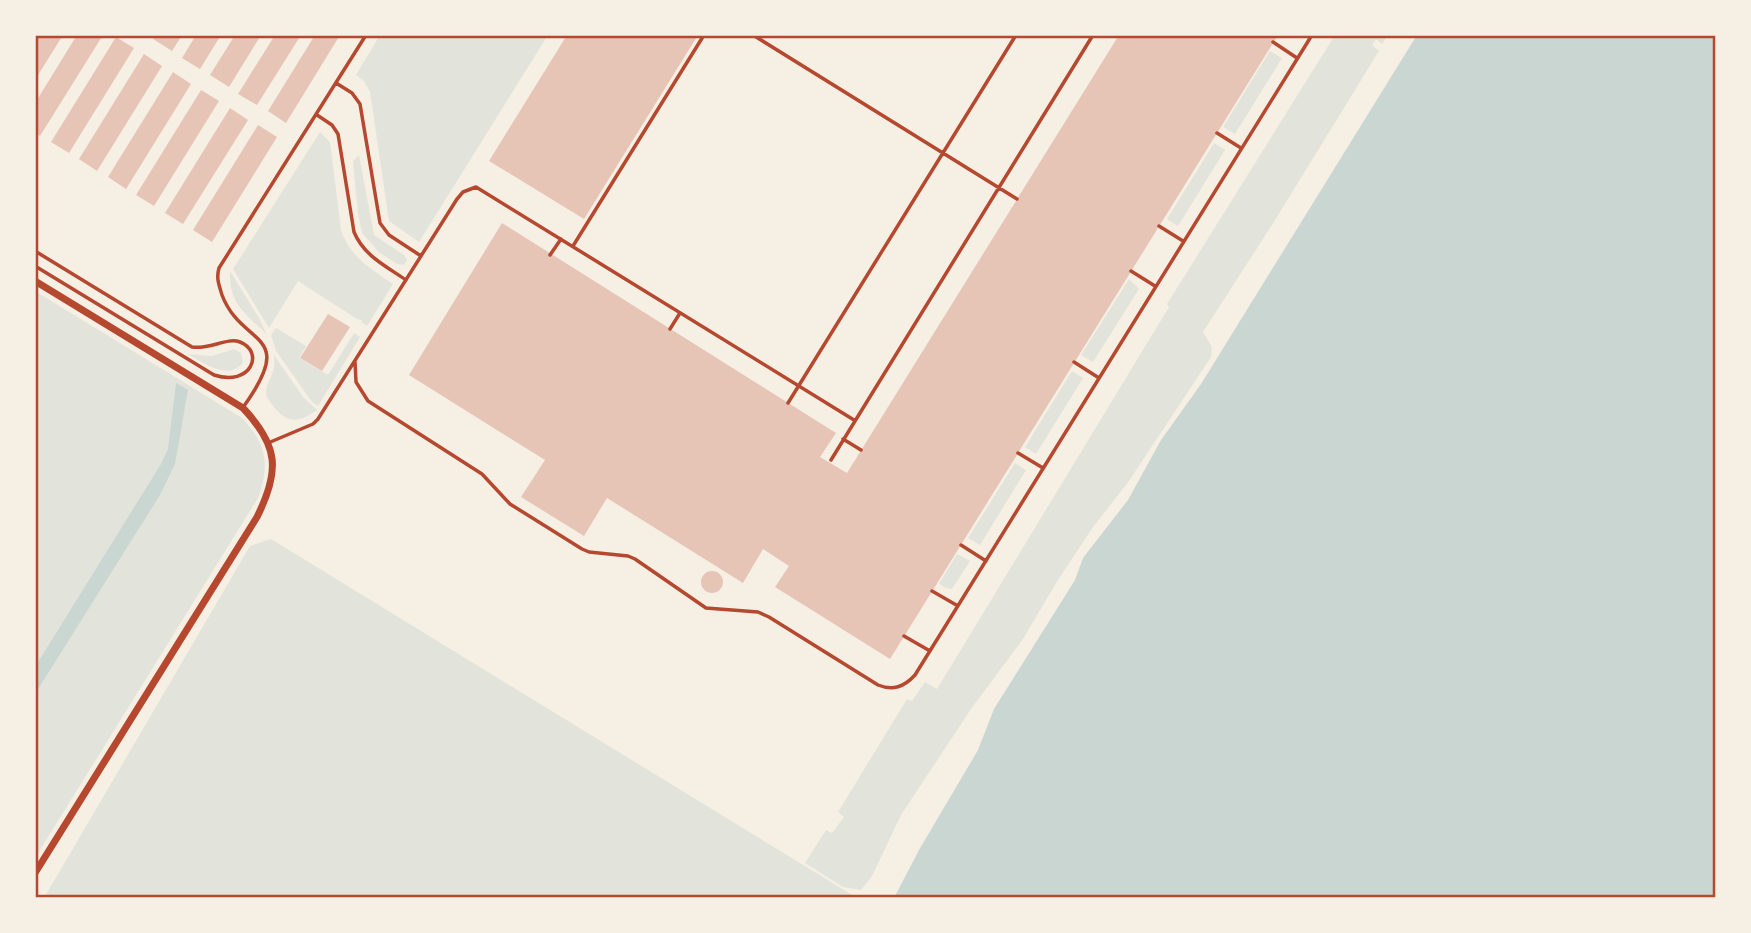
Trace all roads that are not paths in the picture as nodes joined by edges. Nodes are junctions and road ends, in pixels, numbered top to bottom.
1 (366, 35) edge
2 (704, 35) edge
3 (753, 35) edge
4 (1016, 35) edge
5 (1093, 35) edge
6 (1312, 35) edge
7 (1273, 42) dead end
8 (1297, 58) junction
9 (336, 83) junction
10 (316, 115) junction
11 (1217, 133) dead end
12 (1241, 148) junction
13 (943, 153) junction
14 (999, 187) junction
15 (1017, 199) dead end
16 (1159, 226) dead end
17 (561, 239) junction
18 (1184, 241) junction
19 (573, 246) junction
20 (35, 251) edge
21 (550, 255) dead end
22 (421, 256) junction
23 (35, 266) edge
24 (1131, 271) dead end
25 (406, 280) junction
26 (35, 281) edge
27 (1155, 286) junction
28 (680, 313) junction
29 (670, 330) dead end
30 (355, 362) junction
31 (1074, 362) dead end
32 (1099, 377) junction
33 (799, 386) junction
34 (788, 403) dead end
35 (243, 408) junction
36 (854, 420) junction
37 (843, 439) junction
38 (268, 443) junction
39 (862, 450) dead end
40 (1018, 453) dead end
41 (831, 460) dead end
42 (1043, 468) junction
43 (961, 545) dead end
44 (986, 561) junction
45 (932, 591) dead end
46 (958, 606) junction
47 (904, 636) dead end
48 (930, 651) junction
49 (35, 873) edge

1 - 9 lane
2 - 19 lane
3 - 13 lane
4 - 13 lane
5 - 14 lane
6 - 8 lane
7 - 8 lane
8 - 12 lane
9 - 10 lane
9 - 22 lane
10 - 25 lane
10 - 35 lane
11 - 12 lane
12 - 18 lane
13 - 14 lane
13 - 33 lane
14 - 15 lane
14 - 36 lane
16 - 18 lane
17 - 19 lane
17 - 21 lane
17 - 22 lane
18 - 27 lane
19 - 28 lane
20 - 23 lane
22 - 25 lane
24 - 27 lane
25 - 30 lane
26 - 35 street
27 - 32 lane
28 - 29 lane
28 - 33 lane
30 - 38 lane
30 - 48 lane
31 - 32 lane
32 - 42 lane
33 - 34 lane
33 - 36 lane
35 - 38 street
36 - 37 lane
37 - 39 lane
37 - 41 lane
38 - 49 street
40 - 42 lane
42 - 44 lane
43 - 44 lane
44 - 46 lane
45 - 46 lane
46 - 48 lane
47 - 48 lane

